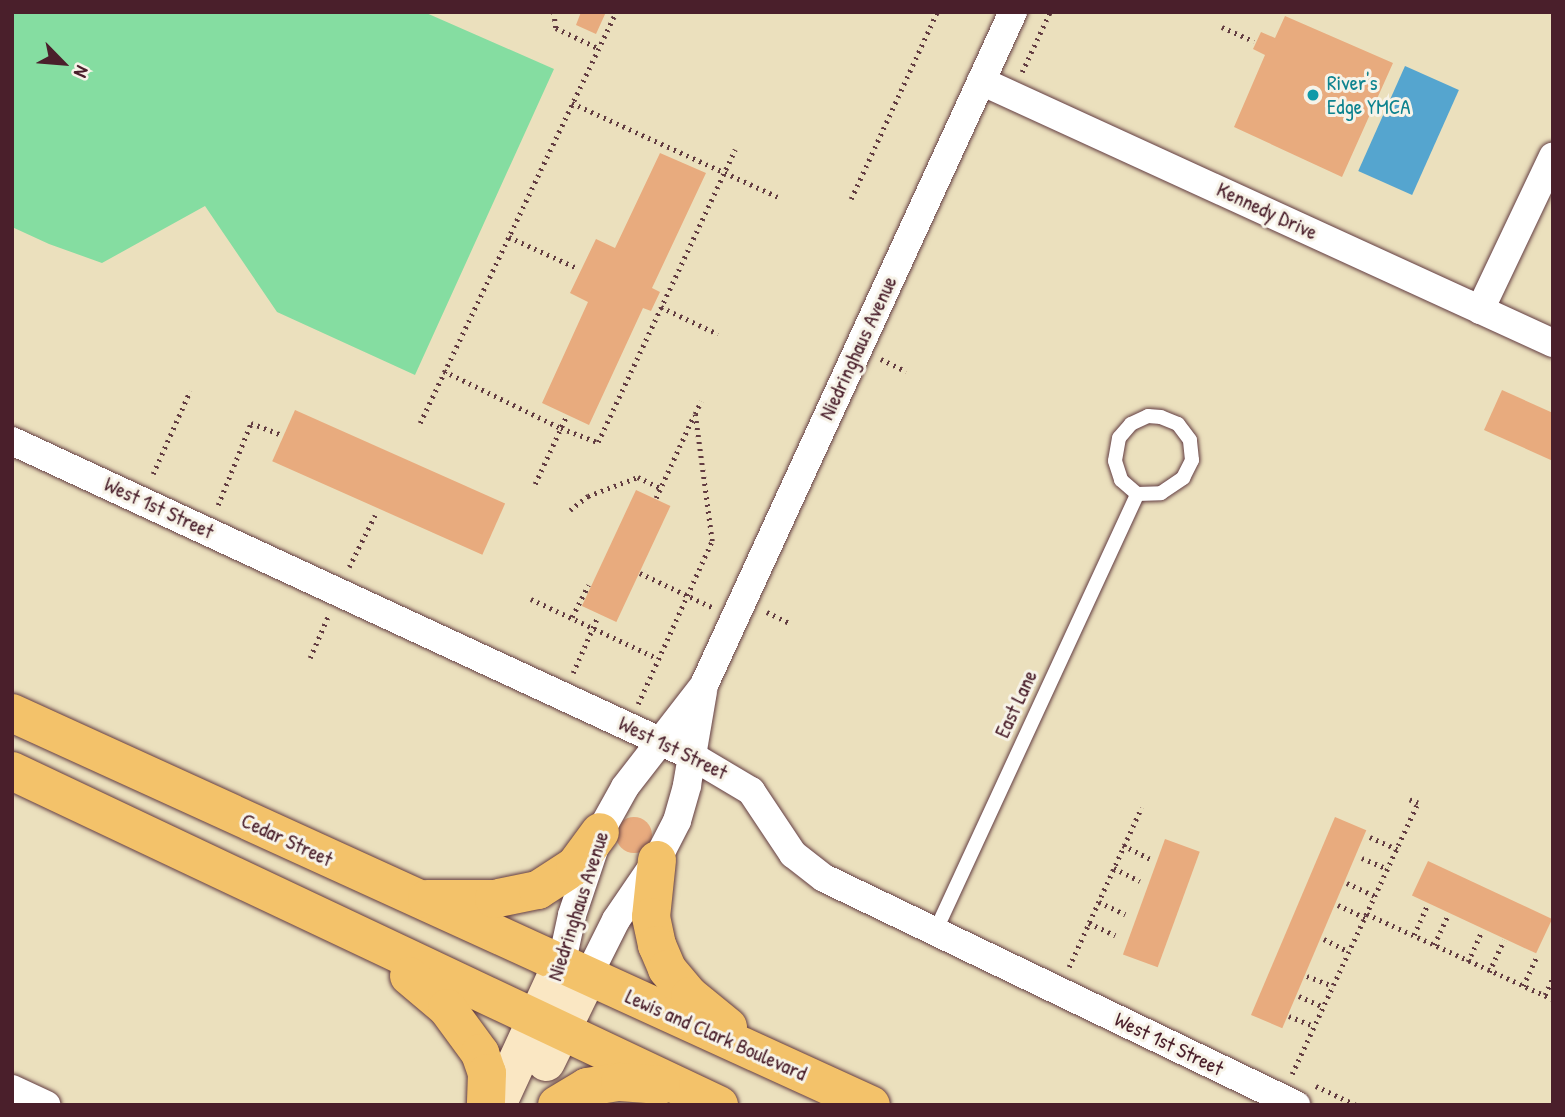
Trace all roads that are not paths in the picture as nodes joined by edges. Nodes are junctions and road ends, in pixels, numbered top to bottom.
1 (1013, 12) edge
2 (981, 81) junction
3 (1553, 156) edge
4 (1480, 310) junction
5 (1553, 343) edge
6 (12, 441) edge
7 (1137, 494) junction
8 (704, 685) junction
9 (12, 713) edge
10 (662, 742) junction
11 (692, 756) junction
12 (12, 771) edge
13 (600, 832) junction
14 (657, 860) junction
15 (416, 899) junction
16 (935, 932) junction
17 (364, 940) junction
18 (574, 972) junction
19 (549, 1027) junction
20 (764, 1057) junction
21 (680, 1087) junction
22 (12, 1089) edge
23 (47, 1105) edge
24 (486, 1105) edge
25 (498, 1105) edge
26 (526, 1105) edge
27 (556, 1105) edge
28 (719, 1105) edge
29 (871, 1105) edge
30 (1296, 1105) edge

1 - 2 street, Niedringhaus Avenue
2 - 4 street, Kennedy Drive
2 - 8 street, Niedringhaus Avenue
3 - 4 street
4 - 5 street, Kennedy Drive
6 - 10 street, West 1st Street
7 - 7 lane
7 - 16 lane, East Lane
8 - 10 street, Niedringhaus Avenue
8 - 11 street, Niedringhaus Avenue
9 - 15 highway, Cedar Street
10 - 11 street, West 1st Street
10 - 13 street, Niedringhaus Avenue
11 - 14 street, Niedringhaus Avenue
11 - 16 street, West 1st Street
12 - 17 highway
13 - 15 highway
13 - 18 street, Niedringhaus Avenue
14 - 18 street, Niedringhaus Avenue
14 - 20 highway
15 - 18 highway, Cedar Street
16 - 30 street, West 1st Street
17 - 19 highway
17 - 24 highway
18 - 19 street, Niedringhaus Avenue
18 - 20 highway, Lewis and Clark Boulevard
19 - 21 highway
19 - 25 street, Niedringhaus Avenue
19 - 26 street, Niedringhaus Avenue
20 - 29 highway, Lewis and Clark Boulevard
21 - 27 highway
21 - 28 highway
22 - 23 street

